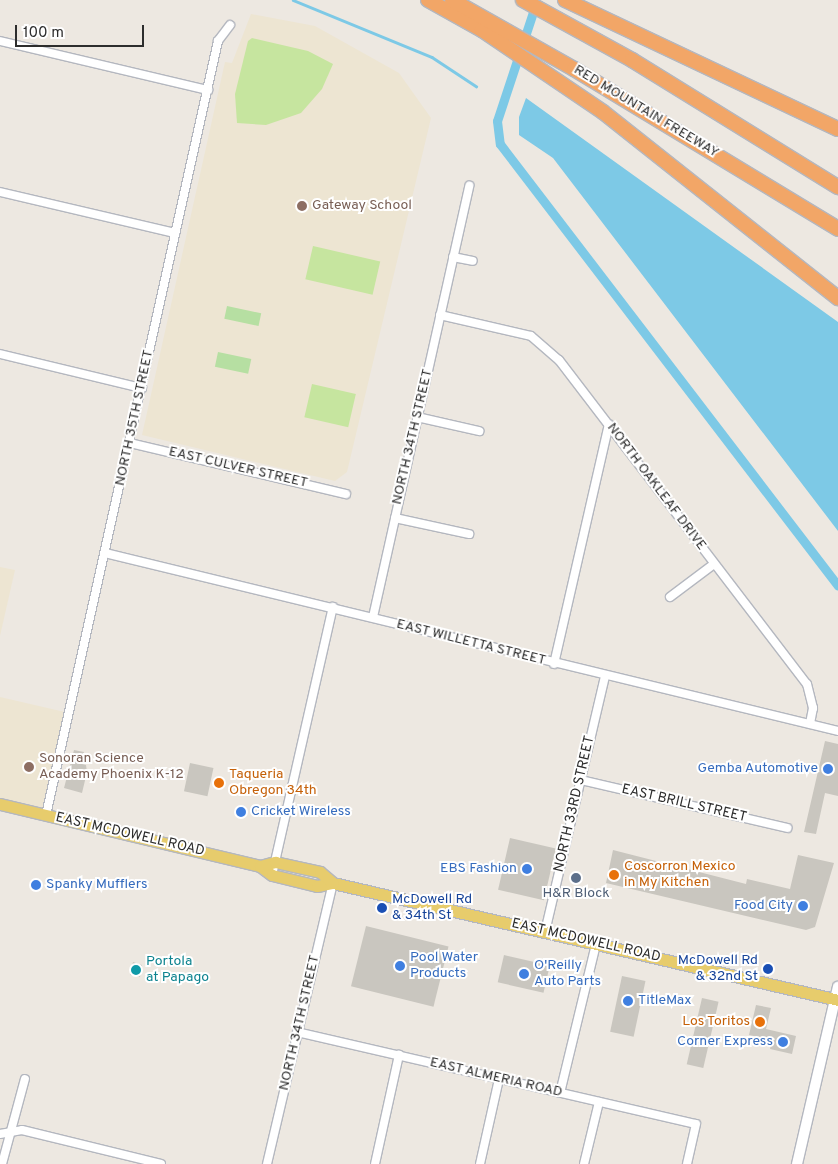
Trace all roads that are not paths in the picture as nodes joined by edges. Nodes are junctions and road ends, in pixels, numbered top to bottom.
1 (428, 0) edge
2 (452, 0) edge
3 (523, 0) edge
4 (565, 0) edge
5 (230, 25) dead end
6 (484, 25) junction
7 (0, 41) edge
8 (208, 90) junction
9 (838, 129) edge
10 (469, 186) dead end
11 (838, 187) edge
12 (0, 192) edge
13 (838, 229) edge
14 (175, 234) junction
15 (453, 257) junction
16 (473, 261) dead end
17 (838, 298) edge
18 (440, 314) junction
19 (0, 354) edge
20 (142, 388) junction
21 (418, 417) junction
22 (609, 424) junction
23 (479, 431) dead end
24 (130, 443) junction
25 (346, 494) dead end
26 (395, 518) junction
27 (469, 534) dead end
28 (105, 553) junction
29 (714, 564) junction
30 (670, 598) dead end
31 (333, 608) junction
32 (373, 617) junction
33 (554, 664) junction
34 (605, 676) junction
35 (810, 724) junction
36 (838, 731) edge
37 (581, 780) junction
38 (0, 804) edge
39 (46, 815) junction
40 (787, 828) dead end
41 (275, 862) junction
42 (260, 866) junction
43 (272, 875) junction
44 (333, 883) junction
45 (545, 932) junction
46 (596, 944) junction
47 (838, 986) edge
48 (836, 999) edge
49 (297, 1032) junction
50 (399, 1055) junction
51 (24, 1079) dead end
52 (500, 1079) junction
53 (560, 1092) junction
54 (599, 1102) junction
55 (12, 1132) junction
56 (0, 1134) edge
57 (2, 1164) edge
58 (161, 1164) edge
59 (267, 1164) edge
60 (375, 1164) edge
61 (480, 1164) edge
62 (584, 1164) edge
63 (687, 1164) edge
64 (797, 1164) edge

1 - 6 highway
2 - 6 highway, RED MOUNTAIN FREEWAY
3 - 11 highway
4 - 9 highway
5 - 8 street, NORTH 35TH STREET
6 - 13 highway, RED MOUNTAIN FREEWAY
6 - 17 highway
7 - 8 street
8 - 14 street, NORTH 35TH STREET
10 - 15 street, NORTH 34TH STREET
12 - 14 street
14 - 20 street, NORTH 35TH STREET
15 - 16 street
15 - 18 street, NORTH 34TH STREET
18 - 21 street, NORTH 34TH STREET
18 - 22 street, NORTH OAKLEAF DRIVE
19 - 20 street
20 - 24 street, NORTH 35TH STREET
21 - 23 street
21 - 26 street, NORTH 34TH STREET
22 - 29 street, NORTH OAKLEAF DRIVE
22 - 33 street
24 - 25 street, EAST CULVER STREET
24 - 28 street, NORTH 35TH STREET
26 - 27 street
26 - 32 street, NORTH 34TH STREET
28 - 31 street, EAST WILLETTA STREET
28 - 39 street, NORTH 35TH STREET
29 - 30 street
29 - 35 street, NORTH OAKLEAF DRIVE
31 - 32 street, EAST WILLETTA STREET
31 - 41 street
32 - 33 street, EAST WILLETTA STREET
33 - 34 street, EAST WILLETTA STREET
34 - 35 street, EAST WILLETTA STREET
34 - 37 street, NORTH 33RD STREET
35 - 36 street, EAST WILLETTA STREET
37 - 40 street, EAST BRILL STREET
37 - 45 street, NORTH 33RD STREET
38 - 39 main road, EAST MCDOWELL ROAD
39 - 42 main road, EAST MCDOWELL ROAD
41 - 42 main road, EAST MCDOWELL ROAD
41 - 43 street
41 - 44 main road, EAST MCDOWELL ROAD
42 - 43 main road, EAST MCDOWELL ROAD
43 - 44 main road, EAST MCDOWELL ROAD
44 - 45 main road, EAST MCDOWELL ROAD
44 - 49 street, NORTH 34TH STREET
45 - 46 main road, EAST MCDOWELL ROAD
46 - 48 main road, EAST MCDOWELL ROAD
46 - 53 street
47 - 48 main road
48 - 64 main road
49 - 50 street, EAST ALMERIA ROAD
49 - 59 street, NORTH 34TH STREET
50 - 52 street, EAST ALMERIA ROAD
50 - 60 street
51 - 55 street
52 - 53 street, EAST ALMERIA ROAD
52 - 61 street
53 - 54 street, EAST ALMERIA ROAD
54 - 62 street
54 - 63 street, EAST ALMERIA ROAD
55 - 56 street
55 - 57 street
55 - 58 street

